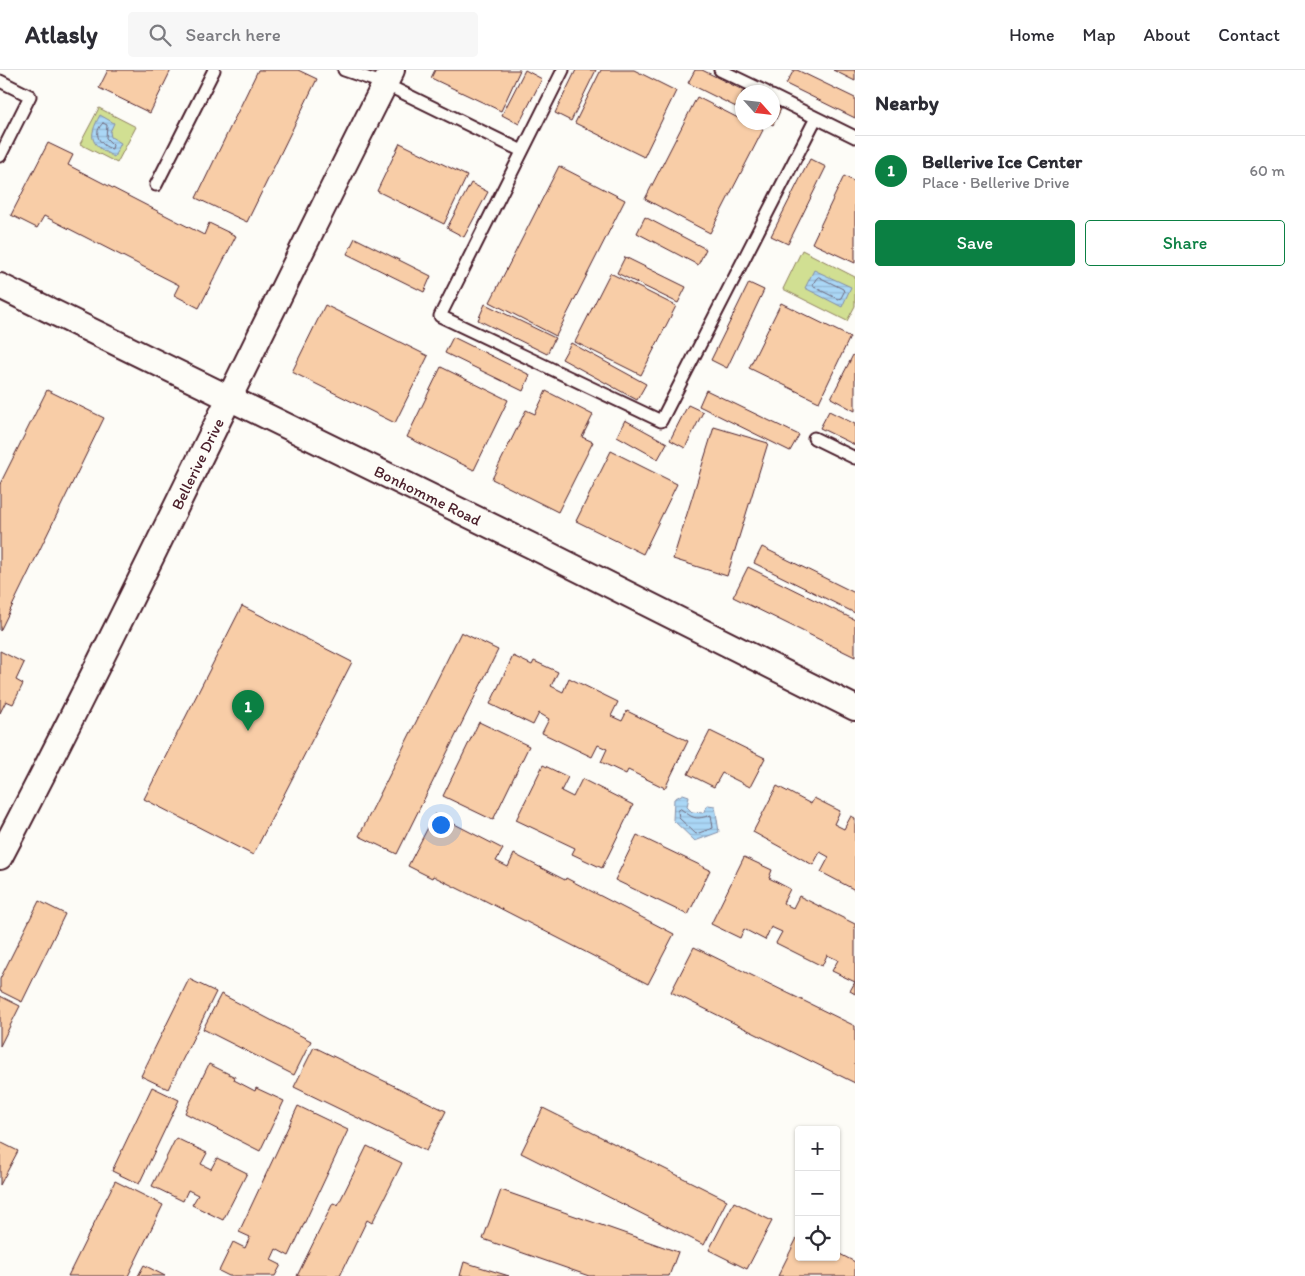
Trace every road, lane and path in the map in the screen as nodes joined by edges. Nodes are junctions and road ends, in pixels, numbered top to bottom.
1 (214, 70) edge
2 (344, 70) edge
3 (563, 70) edge
4 (720, 70) edge
5 (388, 77) edge
6 (0, 81) edge
7 (751, 85) edge
8 (780, 100) edge
9 (816, 118) junction
10 (855, 137) edge
11 (522, 152) junction
12 (0, 156) edge
13 (156, 185) dead end
14 (0, 286) edge
15 (230, 400) junction
16 (814, 438) dead end
17 (855, 458) edge
18 (855, 708) edge
19 (0, 857) edge

1 - 13 lane
2 - 5 lane
3 - 11 lane
4 - 7 lane
5 - 11 lane
5 - 15 street, Bellerive Drive
6 - 12 lane
8 - 9 lane
9 - 10 lane
9 - 11 lane
14 - 15 street, Bonhomme Road
15 - 18 street, Bonhomme Road
15 - 19 street, Bellerive Drive
16 - 17 lane

